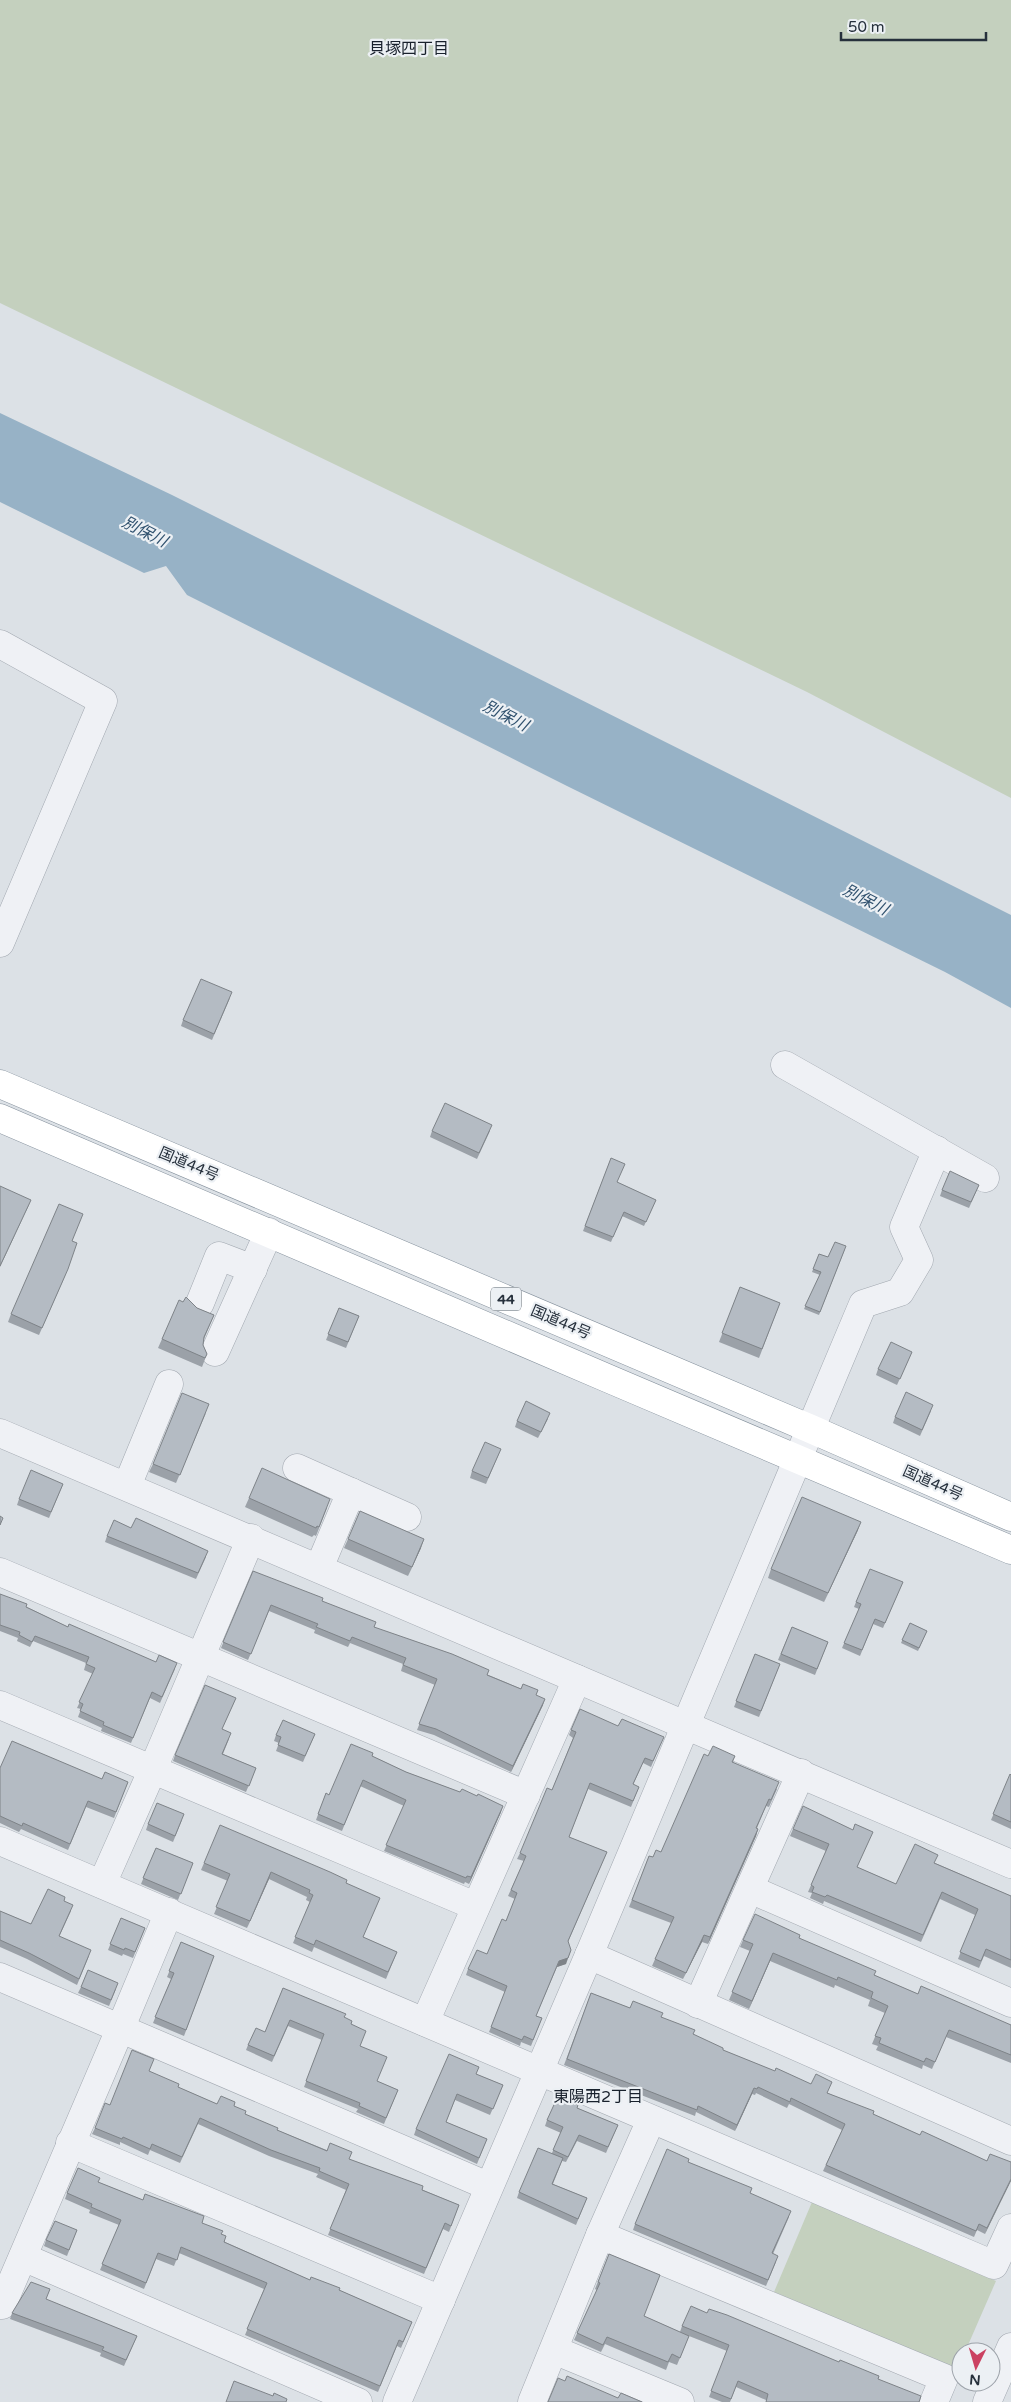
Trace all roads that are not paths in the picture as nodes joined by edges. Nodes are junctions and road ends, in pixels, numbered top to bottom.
1 (0, 644) edge
2 (0, 943) edge
3 (785, 1065) dead end
4 (0, 1084) edge
5 (0, 1118) edge
6 (937, 1150) junction
7 (985, 1178) dead end
8 (269, 1232) junction
9 (252, 1269) junction
10 (200, 1303) dead end
11 (215, 1352) dead end
12 (168, 1384) dead end
13 (811, 1429) junction
14 (0, 1433) edge
15 (798, 1462) junction
16 (297, 1468) dead end
17 (127, 1486) junction
18 (351, 1492) junction
19 (407, 1517) dead end
20 (1011, 1517) edge
21 (251, 1538) junction
22 (1011, 1550) edge
23 (319, 1568) junction
24 (0, 1572) edge
25 (199, 1657) junction
26 (577, 1679) junction
27 (0, 1706) edge
28 (686, 1726) junction
29 (152, 1771) junction
30 (801, 1773) junction
31 (526, 1794) junction
32 (0, 1841) edge
33 (1011, 1864) edge
34 (102, 1884) junction
35 (750, 1889) junction
36 (475, 1906) junction
37 (169, 1912) junction
38 (589, 1955) junction
39 (0, 1977) edge
40 (1011, 2003) edge
41 (698, 2004) junction
42 (425, 2022) junction
43 (122, 2027) junction
44 (538, 2072) junction
45 (652, 2120) junction
46 (1011, 2141) edge
47 (70, 2143) junction
48 (488, 2186) junction
49 (1011, 2228) edge
50 (600, 2235) junction
51 (23, 2257) junction
52 (441, 2300) junction
53 (2, 2305) dead end
54 (1011, 2347) edge
55 (554, 2350) junction
56 (358, 2402) edge
57 (397, 2402) edge
58 (532, 2402) edge
59 (680, 2402) edge
60 (934, 2402) edge
61 (988, 2402) edge

1 - 2 street
3 - 6 street
4 - 13 highway, 国道44号 / 44
5 - 8 highway, 国道44号 / 44
6 - 7 street
6 - 13 street
8 - 9 street
8 - 15 highway, 国道44号 / 44
9 - 10 street
9 - 11 street
12 - 17 street
13 - 15 street
13 - 20 highway, 国道44号 / 44
14 - 17 street
15 - 22 highway, 国道44号 / 44
15 - 28 street
16 - 18 street
17 - 21 street
18 - 19 street
18 - 23 street
21 - 23 street
21 - 25 street
23 - 26 street
24 - 25 street
25 - 29 street
25 - 31 street
26 - 28 street
26 - 31 street
27 - 29 street
28 - 30 street
28 - 38 street
29 - 34 street
29 - 36 street
30 - 33 street
30 - 35 street
31 - 36 street
32 - 34 street
34 - 37 street
35 - 40 street
35 - 41 street
36 - 42 street
37 - 42 street
37 - 43 street
38 - 41 street
38 - 44 street
39 - 43 street
41 - 46 street
42 - 44 street
43 - 47 street
43 - 48 street
44 - 45 street
44 - 48 street
45 - 49 street
45 - 50 street
47 - 51 street
47 - 52 street
48 - 52 street
50 - 55 street
50 - 60 street
51 - 53 street
51 - 56 street
52 - 57 street
54 - 61 street
55 - 58 street
55 - 59 street

